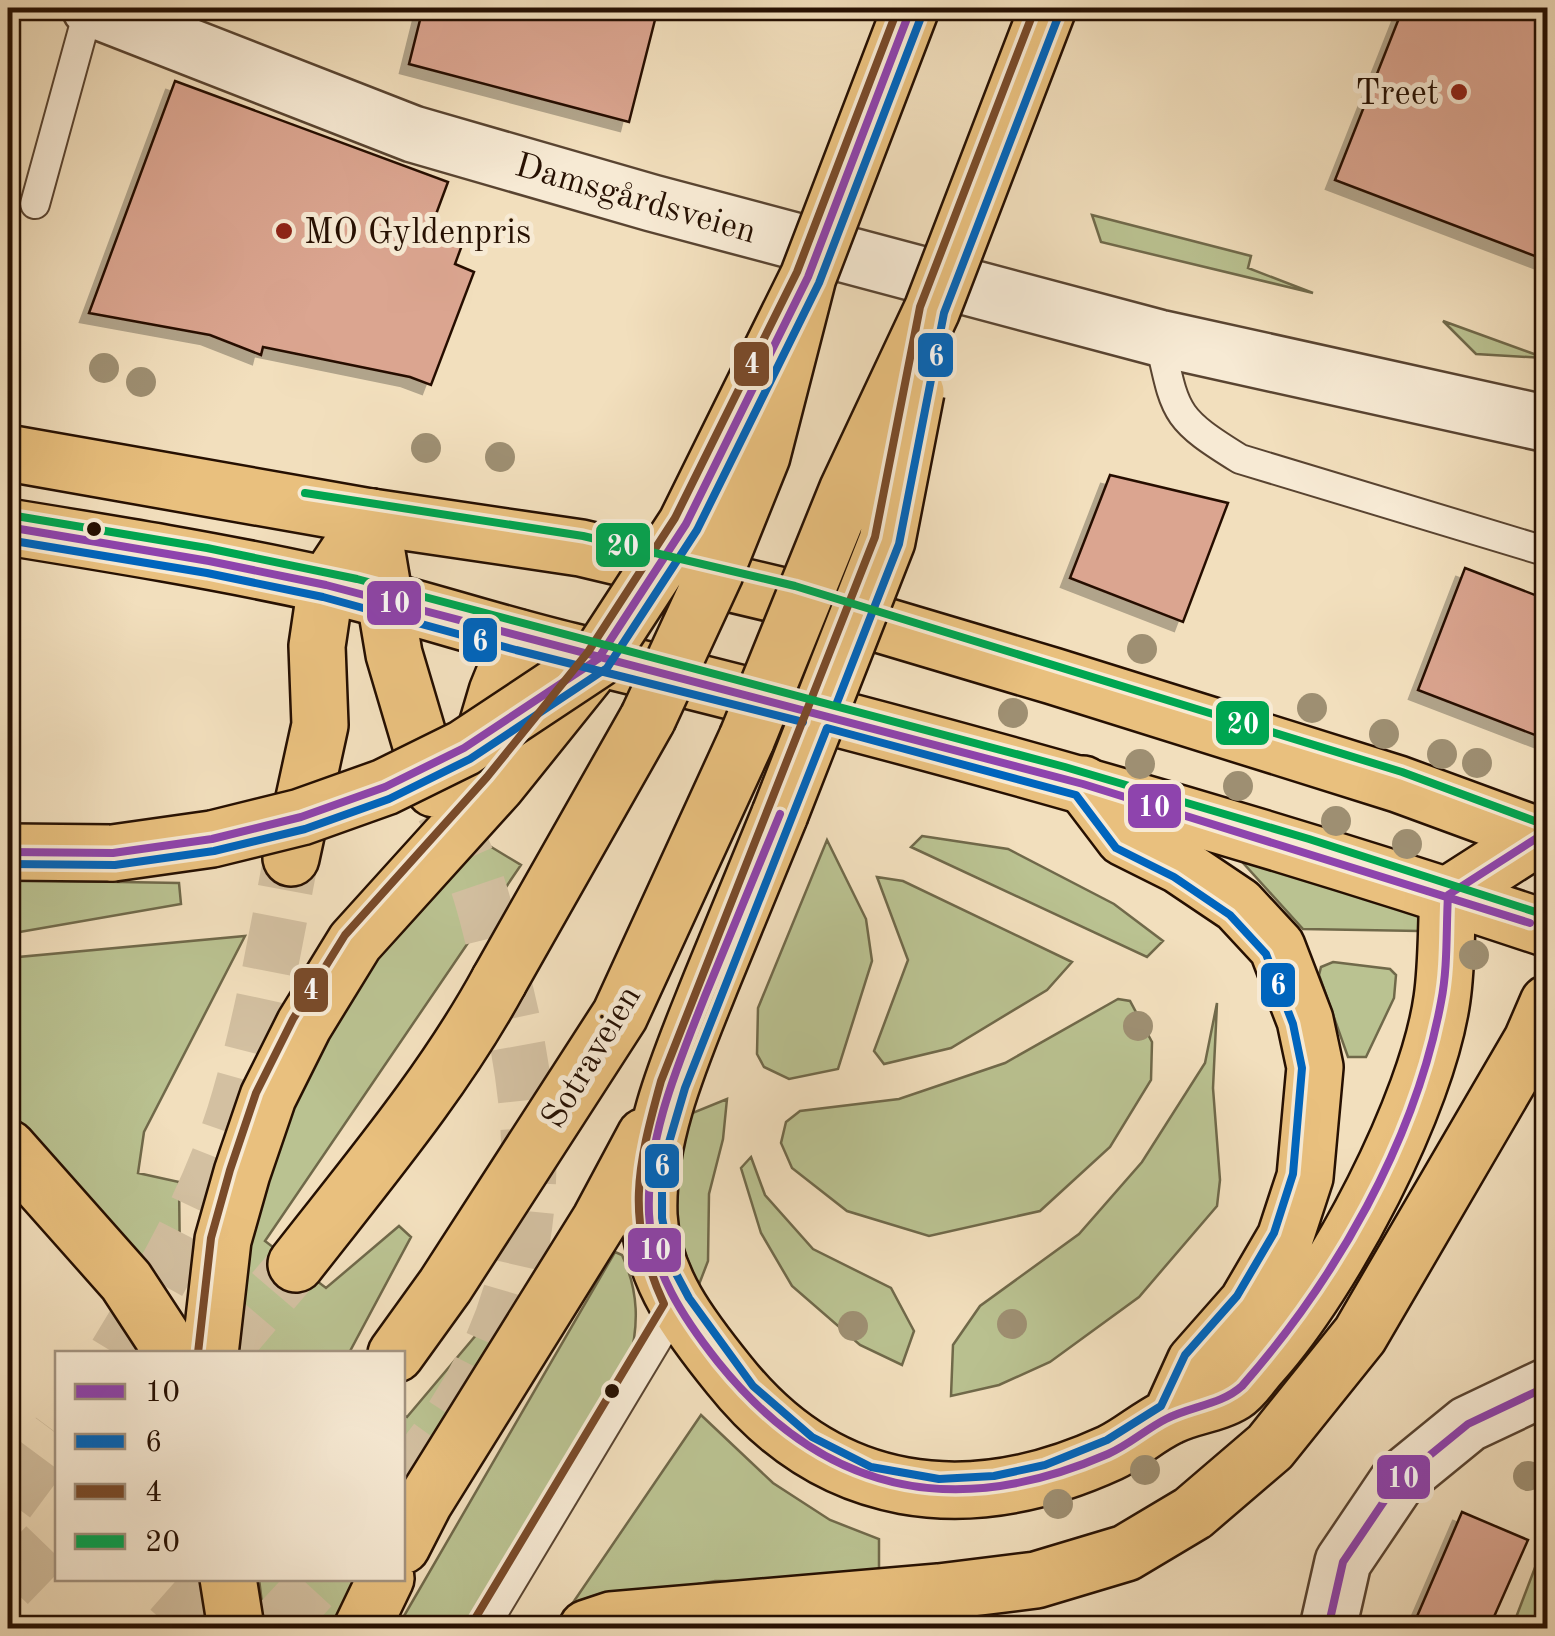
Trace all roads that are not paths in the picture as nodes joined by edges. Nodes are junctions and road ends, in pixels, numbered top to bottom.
1 (90, 8) edge
2 (911, 8) edge
3 (1048, 8) edge
4 (36, 204) dead end
5 (808, 277) junction
6 (932, 310) junction
7 (1159, 338) junction
8 (1548, 424) edge
9 (8, 454) edge
10 (371, 517) junction
11 (8, 526) edge
12 (1548, 552) edge
13 (326, 585) junction
14 (388, 601) junction
15 (519, 638) junction
16 (598, 659) junction
17 (1084, 784) junction
18 (1545, 844) edge
19 (8, 852) edge
20 (292, 858) tunnel mouth
21 (1448, 895) junction
22 (1548, 929) edge
23 (1548, 1003) edge
24 (673, 1084) junction
25 (8, 1148) edge
26 (296, 1264) tunnel mouth
27 (678, 1306) junction
28 (169, 1351) edge
29 (210, 1351) edge
30 (398, 1351) edge
31 (1548, 1386) edge
32 (1171, 1415) junction
33 (405, 1540) edge
34 (228, 1581) edge
35 (385, 1581) edge
36 (236, 1628) edge
37 (362, 1628) edge
38 (484, 1628) edge
39 (587, 1628) edge
40 (1328, 1628) edge

1 - 4 lane
1 - 7 street, Damsgårdsveien
2 - 5 main road, bridge
3 - 6 main road, bridge
5 - 16 main road, bridge
5 - 26 main road, bridge
6 - 24 main road, bridge
6 - 30 main road, Sotraveien, bridge
7 - 8 street, Damsgårdsveien
7 - 12 lane
9 - 10 main road
10 - 13 main road
10 - 14 main road
10 - 18 main road
11 - 13 main road
13 - 14 main road
13 - 20 main road
14 - 15 main road
14 - 15 main road
15 - 17 main road
16 - 19 main road, bridge
16 - 29 main road
17 - 21 main road
17 - 32 main road
18 - 21 main road
21 - 22 main road
21 - 32 main road
23 - 39 main road
24 - 27 main road
24 - 33 main road
25 - 28 main road
27 - 32 main road
27 - 38 lane
31 - 40 street
34 - 36 main road
35 - 37 main road

